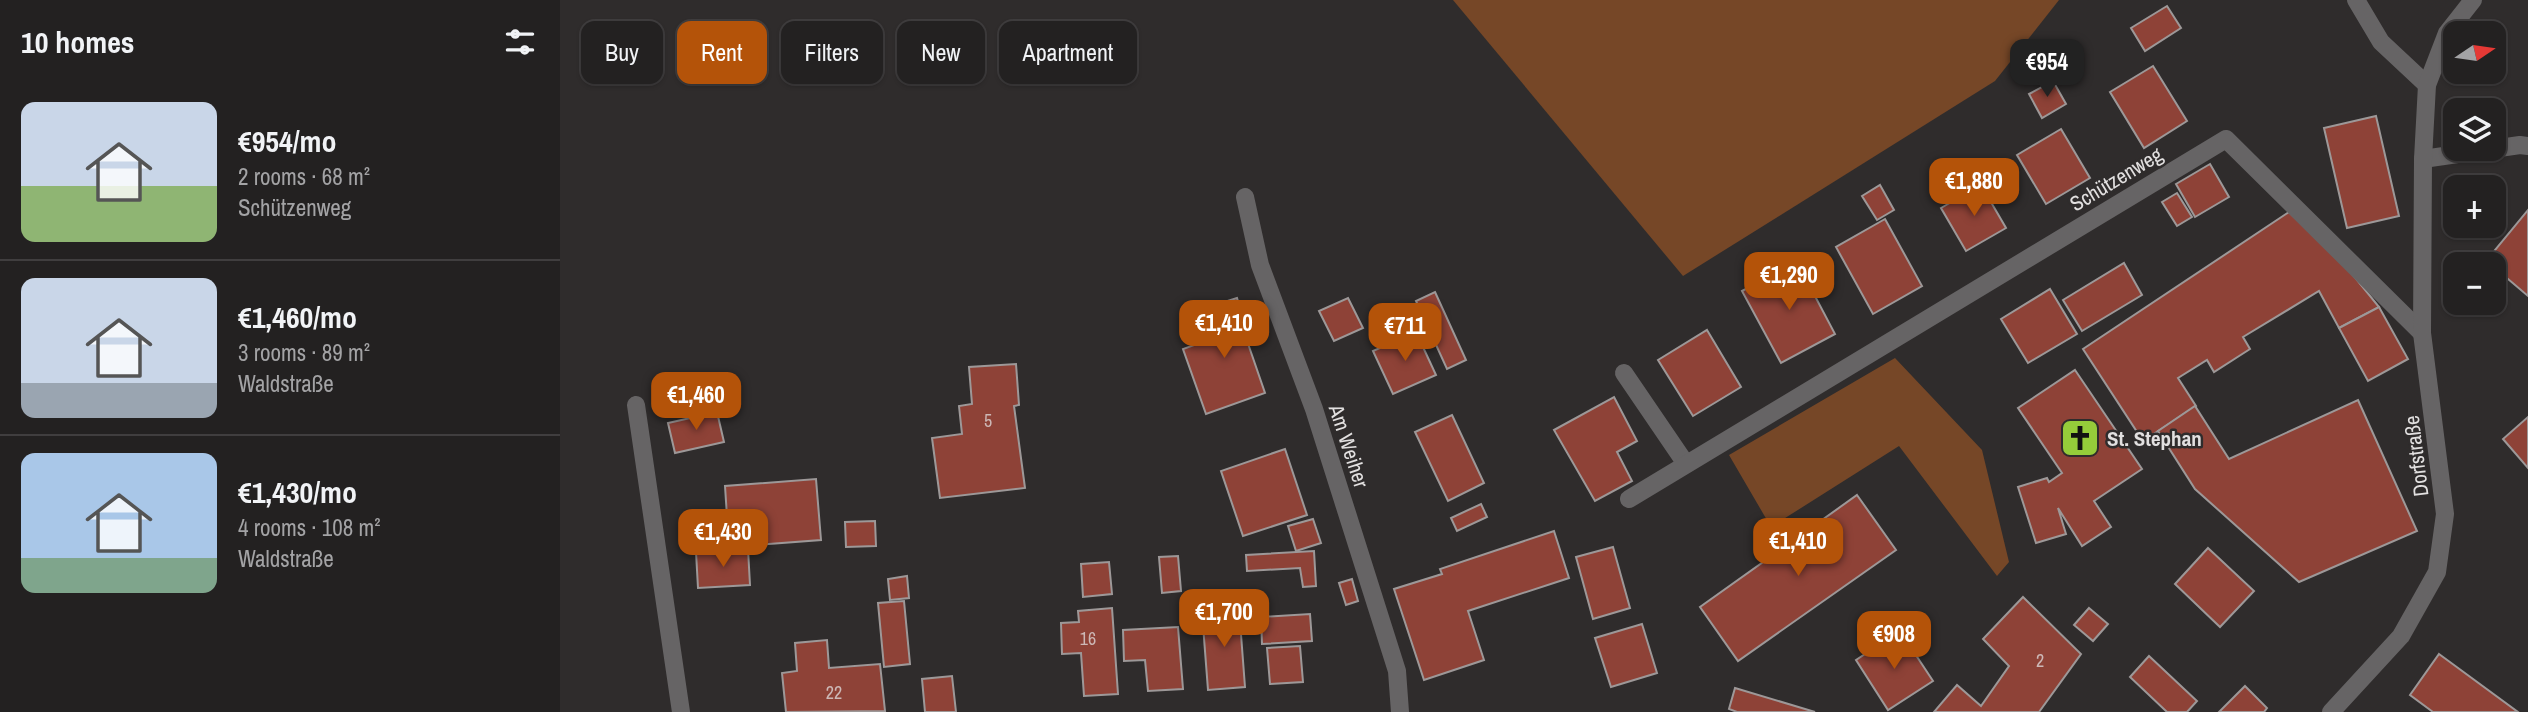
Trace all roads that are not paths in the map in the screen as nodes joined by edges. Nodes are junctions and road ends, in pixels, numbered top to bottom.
1 (2356, 0) edge
2 (2473, 0) edge
3 (2427, 85) junction
4 (2528, 146) edge
5 (2423, 159) junction
6 (1245, 197) dead end
7 (2422, 332) junction
8 (1624, 373) dead end
9 (636, 405) dead end
10 (1686, 464) junction
11 (1629, 499) dead end
12 (681, 712) edge
13 (1400, 712) edge
14 (2331, 712) edge

1 - 3 street
2 - 3 street, Dorfstraße
3 - 5 street, Dorfstraße
4 - 5 street
5 - 7 street, Dorfstraße
6 - 13 street, Am Weiher
7 - 10 street, Schützenweg
7 - 14 street, Dorfstraße
8 - 10 street
9 - 12 street
10 - 11 street, Schützenweg

